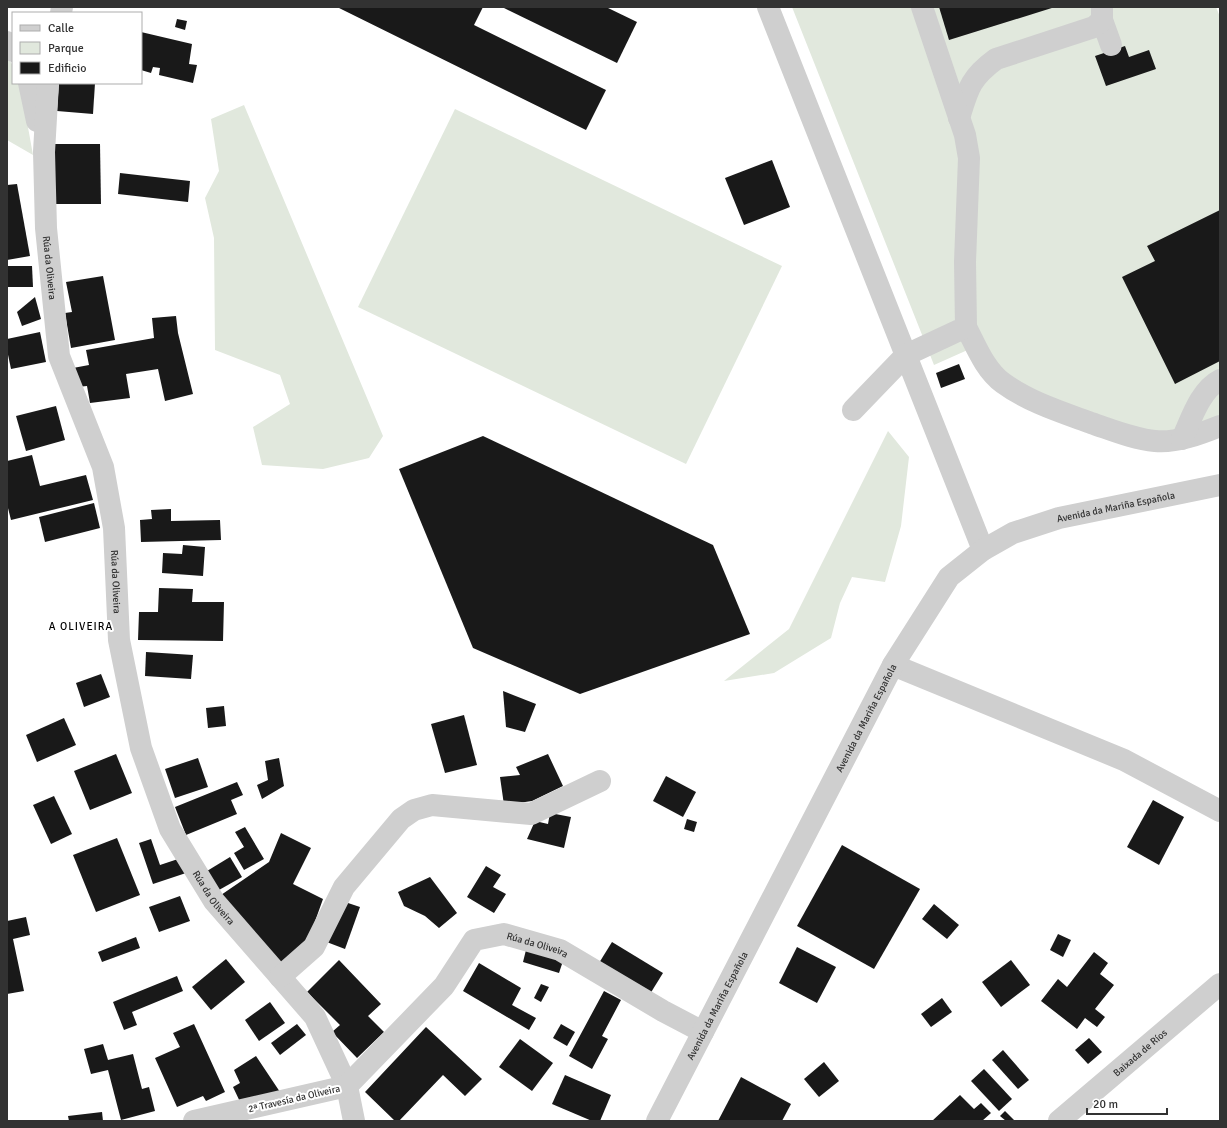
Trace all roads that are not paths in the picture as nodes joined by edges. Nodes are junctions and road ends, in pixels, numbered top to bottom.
1 (768, 7) edge
2 (922, 7) edge
3 (1102, 14) edge
4 (1111, 45) dead end
5 (29, 84) edge
6 (48, 84) edge
7 (959, 118) junction
8 (44, 152) junction
9 (966, 328) junction
10 (906, 356) junction
11 (1220, 380) edge
12 (853, 410) dead end
13 (1220, 426) edge
14 (1182, 439) junction
15 (1220, 485) edge
16 (983, 550) junction
17 (893, 665) junction
18 (600, 781) dead end
19 (1220, 811) edge
20 (280, 977) junction
21 (1220, 984) edge
22 (703, 1032) junction
23 (347, 1086) junction
24 (194, 1121) edge
25 (354, 1121) edge
26 (657, 1121) edge
27 (1059, 1121) edge

1 - 10 street
2 - 7 street
3 - 4 street
3 - 7 street
5 - 8 street, Rúa da Oliveira
6 - 8 street, Rúa da Oliveira
7 - 9 street
8 - 20 street, Rúa da Oliveira
9 - 10 street
9 - 14 street
10 - 12 street
10 - 16 street
11 - 14 street
13 - 14 street
15 - 16 street, Avenida da Mariña Española
16 - 17 street, Avenida da Mariña Española
17 - 19 street
17 - 22 street, Avenida da Mariña Española
18 - 20 street
20 - 23 street, Rúa da Oliveira
21 - 27 street, Baixada de Ríos
22 - 23 street, Rúa da Oliveira
22 - 26 street, Avenida da Mariña Española
23 - 24 street, 2ª Travesía da Oliveira
23 - 25 street, Rúa da Oliveira

